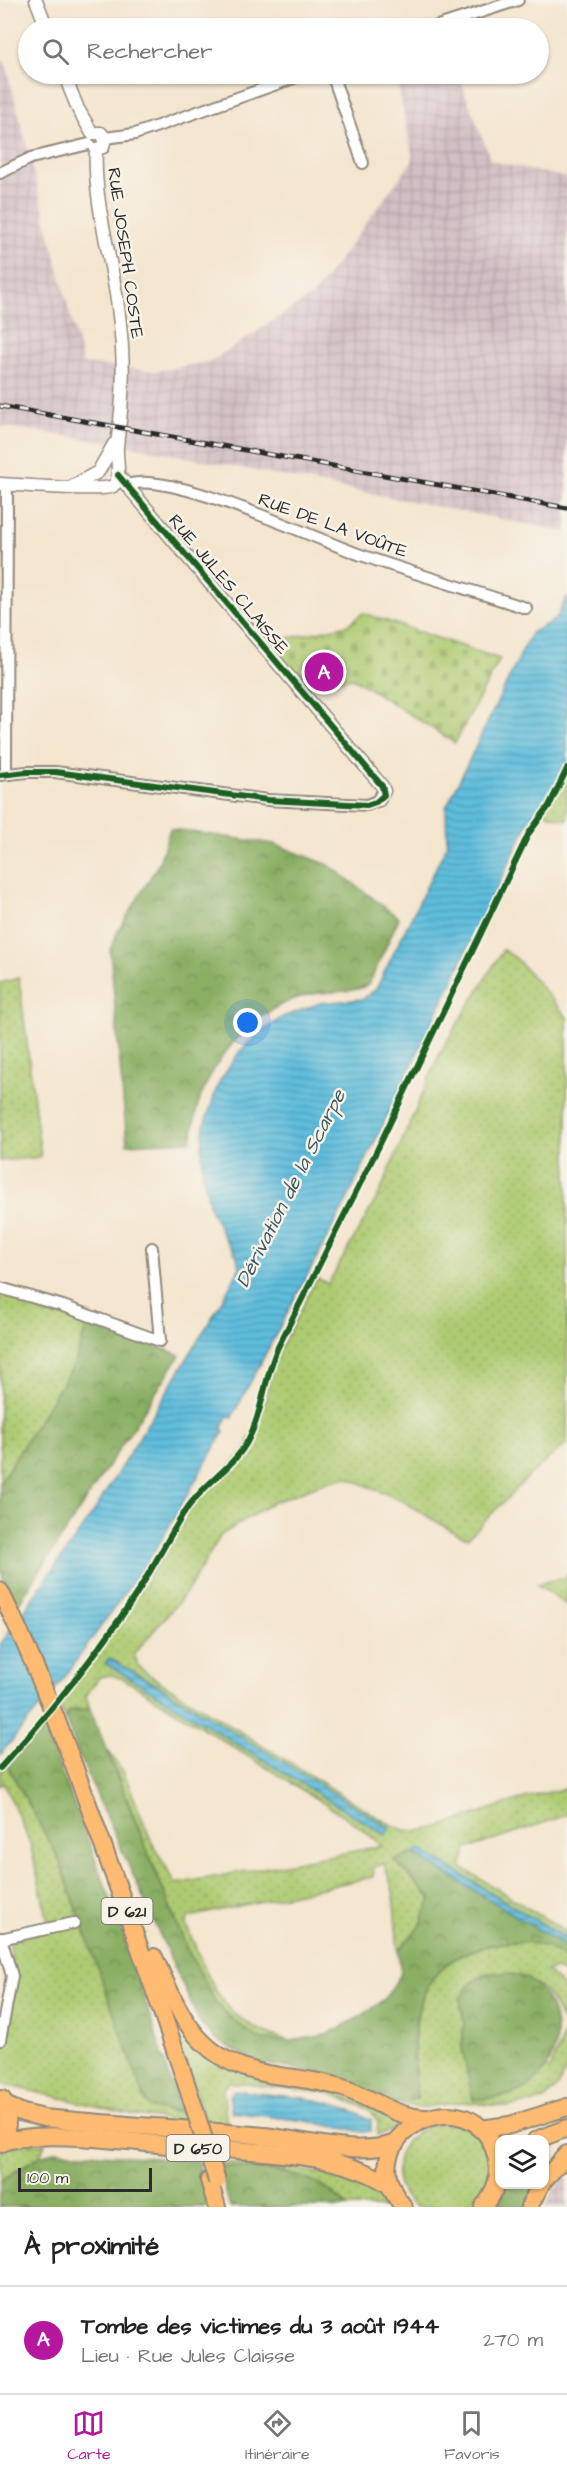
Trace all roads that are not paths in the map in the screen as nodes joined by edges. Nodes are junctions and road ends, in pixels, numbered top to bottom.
1 (36, 0) edge
2 (518, 0) edge
3 (43, 18) edge
4 (463, 18) edge
5 (68, 84) edge
6 (277, 84) edge
7 (335, 84) edge
8 (105, 138) joint
9 (92, 142) junction
10 (363, 163) dead end
11 (0, 173) edge
12 (118, 434) junction
13 (100, 470) junction
14 (118, 474) junction
15 (3, 484) edge
16 (128, 484) junction
17 (63, 487) junction
18 (107, 487) junction
19 (137, 498) junction
20 (525, 608) dead end
21 (3, 633) edge
22 (3, 717) edge
23 (3, 774) edge
24 (379, 800) joint
25 (152, 1248) dead end
26 (0, 1288) edge
27 (0, 1591) edge
28 (4, 1612) edge
29 (52, 1721) junction
30 (104, 1846) junction
31 (74, 1923) dead end
32 (1, 1938) edge
33 (1, 2028) edge
34 (0, 2040) edge
35 (3, 2101) edge
36 (190, 2106) junction
37 (567, 2107) edge
38 (425, 2118) junction
39 (567, 2128) edge
40 (480, 2129) junction
41 (547, 2135) edge
42 (396, 2143) junction
43 (0, 2144) edge
44 (495, 2151) edge
45 (567, 2154) edge
46 (549, 2174) edge
47 (213, 2180) junction
48 (392, 2187) junction
49 (495, 2187) edge
50 (538, 2189) edge
51 (217, 2207) edge
52 (224, 2207) edge
53 (405, 2207) edge
54 (483, 2207) edge
55 (529, 2207) edge

1 - 3 street
2 - 4 street
5 - 9 street, RUE JOSEPH COSTE
6 - 8 street
7 - 10 street
8 - 9 street
9 - 11 street
9 - 12 street, RUE JOSEPH COSTE
12 - 13 street, RUE JOSEPH COSTE
12 - 14 street, RUE JOSEPH COSTE
13 - 14 street
13 - 17 street
13 - 18 street
14 - 16 street, RUE JULES CLAISSE
14 - 18 street
15 - 17 street
15 - 21 street
16 - 19 street, RUE JULES CLAISSE
16 - 20 street, RUE DE LA VOÛTE
17 - 18 street
18 - 19 street, RUE JULES CLAISSE
19 - 24 street, RUE JULES CLAISSE
21 - 22 street
22 - 23 street
23 - 24 street
25 - 26 street
27 - 28 main road, D 621
28 - 29 main road, D 621
29 - 30 main road, D 621
29 - 36 main road, D 621
30 - 36 main road, D 621
30 - 38 main road
31 - 32 street
32 - 33 street
33 - 34 street
35 - 42 main road, D 650
35 - 43 main road
36 - 47 main road, D 621
37 - 40 main road
38 - 40 main road
38 - 42 main road
39 - 41 main road
40 - 44 main road
42 - 48 main road
43 - 48 main road, D 650
45 - 46 main road
47 - 51 main road, D 621
47 - 52 main road, D 621
48 - 53 main road
49 - 54 main road
50 - 55 main road

